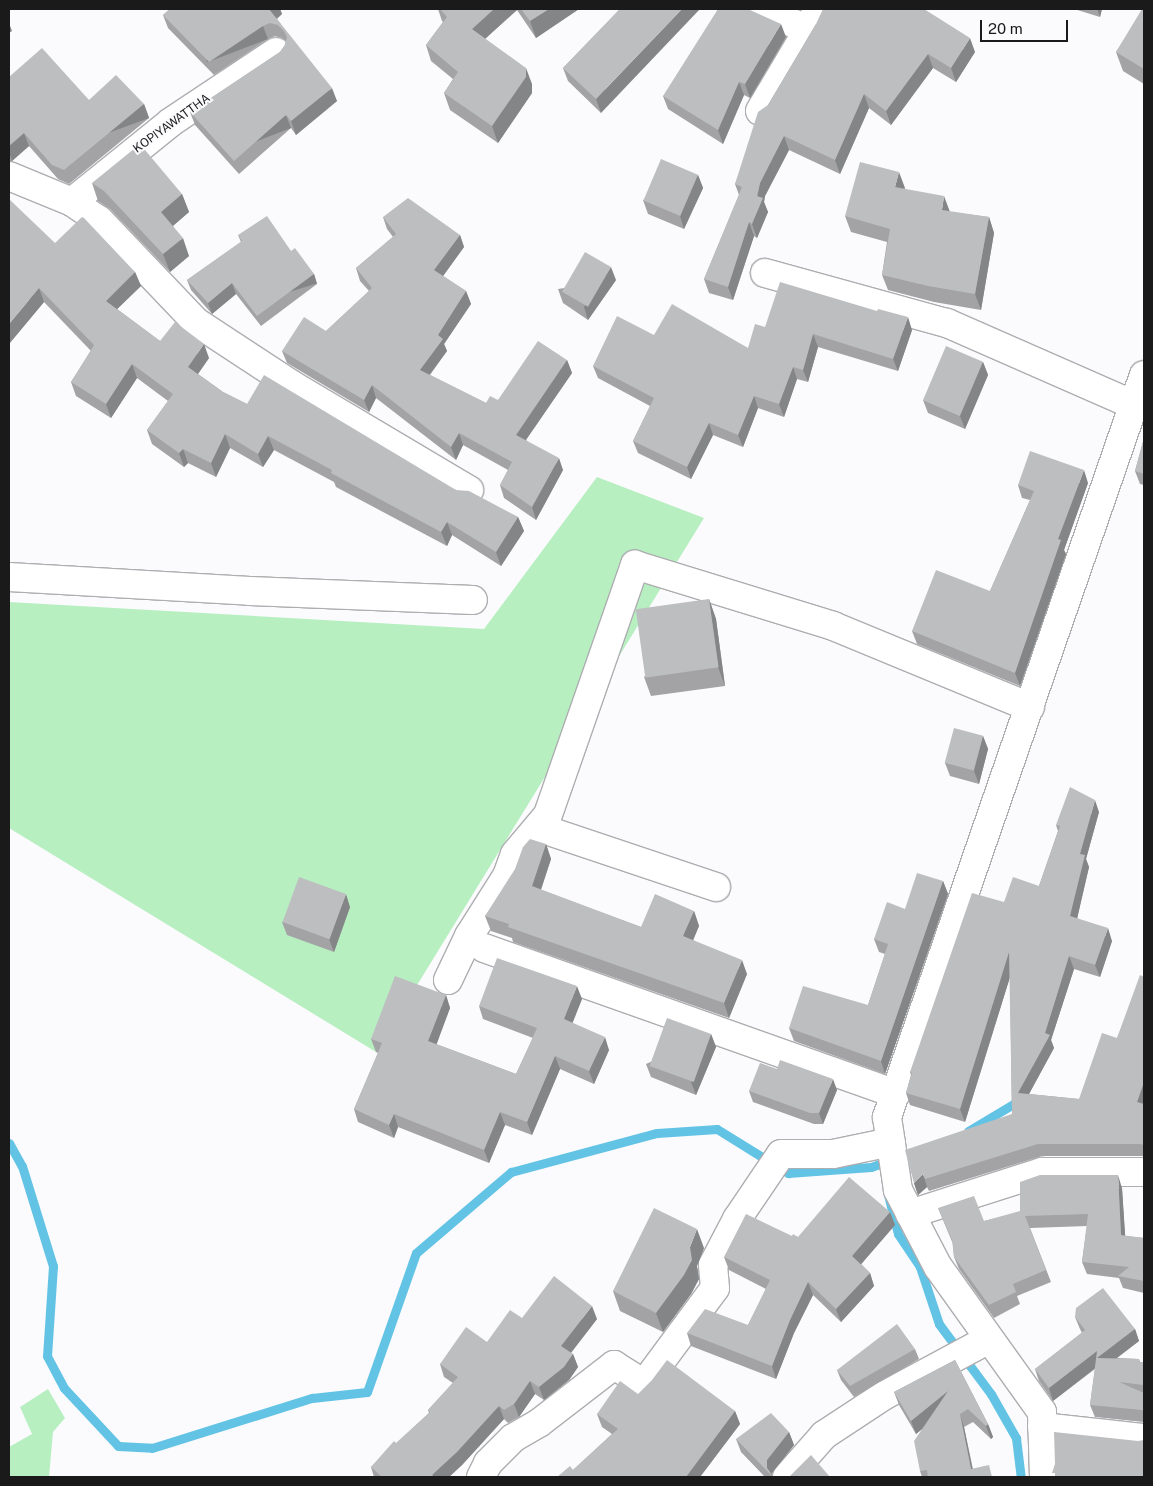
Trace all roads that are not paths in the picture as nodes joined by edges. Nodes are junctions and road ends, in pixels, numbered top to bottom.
1 (762, 9) edge
2 (813, 20) edge
3 (276, 52) edge
4 (760, 111) edge
5 (9, 176) edge
6 (72, 202) junction
7 (765, 273) dead end
8 (1144, 375) edge
9 (1134, 405) junction
10 (469, 490) edge
11 (9, 577) edge
12 (473, 600) dead end
13 (1030, 707) junction
14 (547, 816) junction
15 (716, 887) dead end
16 (484, 948) dead end
17 (448, 980) dead end
18 (896, 1094) junction
19 (892, 1143) junction
20 (1144, 1172) edge
21 (910, 1214) junction
22 (984, 1341) junction
23 (1042, 1427) junction
24 (1144, 1438) edge
25 (481, 1477) edge
26 (787, 1477) edge
27 (1044, 1477) edge

1 - 2 street
2 - 4 street
3 - 6 street, KOPIYAWATTHA
5 - 6 street
6 - 10 street
7 - 9 street
8 - 9 street
9 - 13 street
11 - 12 street
13 - 14 street
13 - 18 street
14 - 15 street
14 - 17 street
16 - 18 street
18 - 19 street
19 - 21 street
19 - 25 street
20 - 21 street
21 - 22 street
22 - 23 street
22 - 26 street
23 - 24 street
23 - 27 street

